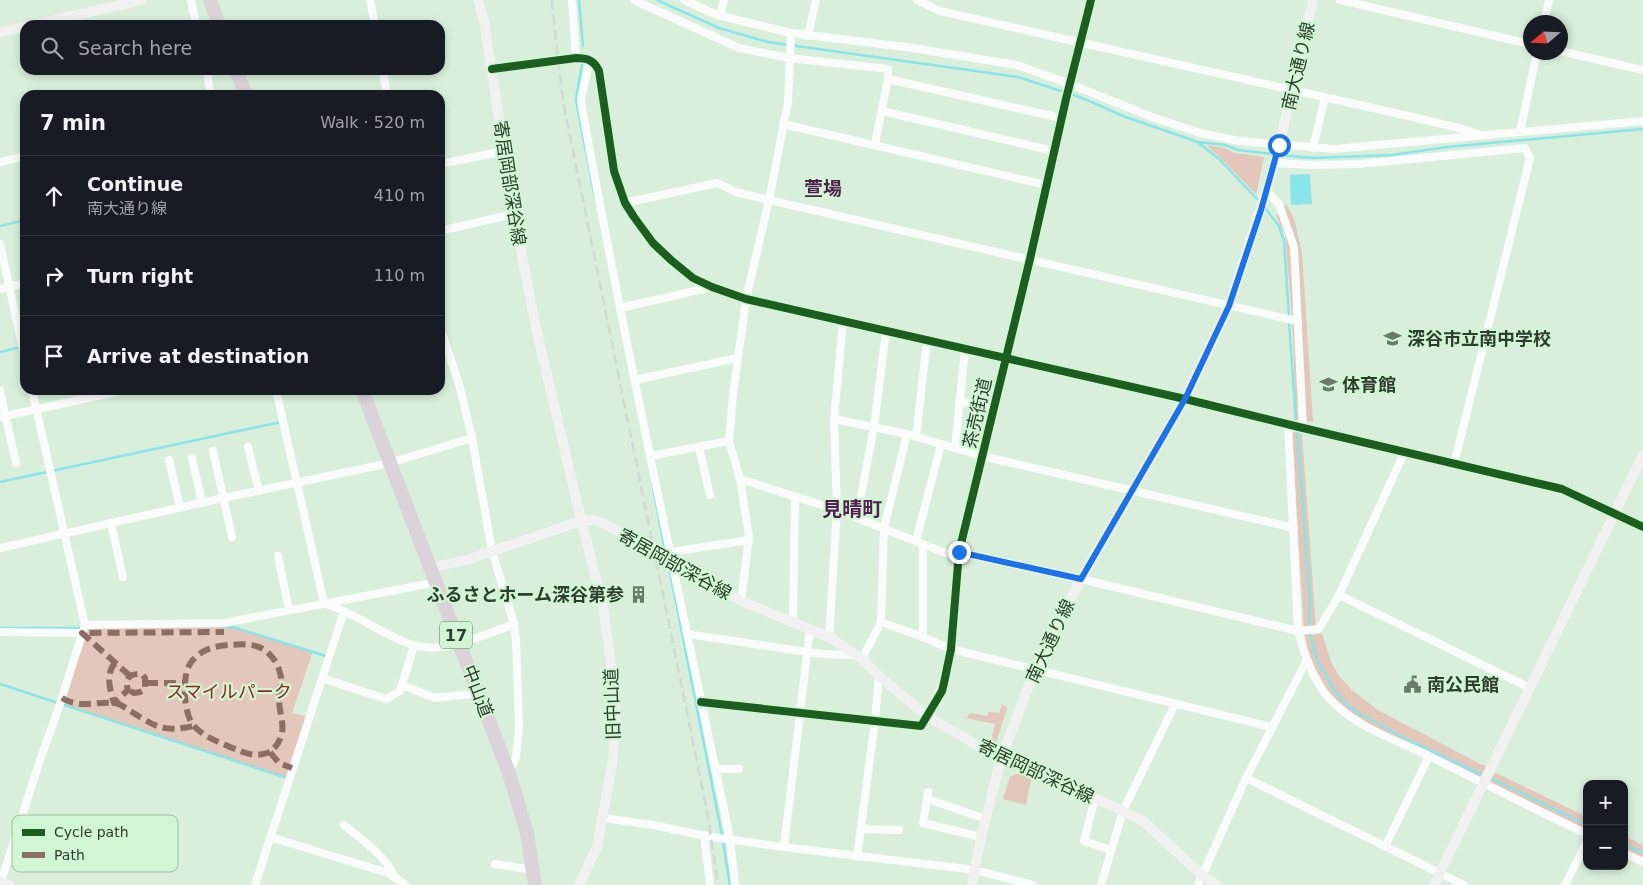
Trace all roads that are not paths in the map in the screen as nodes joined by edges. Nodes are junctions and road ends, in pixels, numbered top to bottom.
1 (142, 0) edge
2 (191, 0) edge
3 (210, 0) edge
4 (370, 0) edge
5 (478, 0) edge
6 (572, 0) edge
7 (634, 0) edge
8 (684, 0) edge
9 (724, 0) edge
10 (816, 0) edge
11 (917, 0) edge
12 (1091, 0) edge
13 (1313, 0) edge
14 (1340, 0) edge
15 (1549, 0) edge
16 (1546, 15) edge
17 (720, 16) junction
18 (54, 20) edge
19 (195, 20) edge
20 (217, 20) edge
21 (374, 20) edge
22 (20, 27) edge
23 (0, 32) edge
24 (791, 36) junction
25 (808, 36) junction
26 (1081, 42) junction
27 (1523, 42) edge
28 (1568, 53) edge
29 (789, 56) junction
30 (576, 58) junction
31 (590, 60) junction
32 (1535, 60) edge
33 (492, 69) junction
34 (1643, 70) edge
35 (207, 75) edge
36 (238, 75) edge
37 (384, 75) edge
38 (888, 79) junction
39 (1070, 85) junction
40 (210, 90) edge
41 (244, 90) edge
42 (386, 90) edge
43 (1292, 90) junction
44 (1325, 97) junction
45 (882, 110) junction
46 (1061, 118) junction
47 (1643, 121) edge
48 (783, 124) junction
49 (1520, 132) junction
50 (1483, 137) junction
51 (875, 144) junction
52 (1279, 145) junction
53 (1359, 147) junction
54 (1313, 148) junction
55 (1484, 150) junction
56 (504, 151) junction
57 (1054, 151) junction
58 (20, 157) edge
59 (0, 162) edge
60 (445, 163) edge
61 (1275, 163) junction
62 (1360, 164) junction
63 (1046, 185) junction
64 (1266, 191) junction
65 (769, 200) junction
66 (625, 203) junction
67 (514, 214) junction
68 (445, 230) edge
69 (0, 244) edge
70 (1030, 259) junction
71 (20, 284) edge
72 (10, 287) junction
73 (712, 287) junction
74 (0, 289) edge
75 (746, 299) junction
76 (1229, 306) junction
77 (620, 308) junction
78 (1297, 321) junction
79 (843, 322) junction
80 (886, 331) junction
81 (20, 335) edge
82 (927, 340) junction
83 (445, 342) edge
84 (965, 349) junction
85 (738, 358) junction
86 (1005, 358) junction
87 (635, 380) junction
88 (0, 391) edge
89 (33, 395) edge
90 (103, 395) edge
91 (277, 395) edge
92 (364, 395) edge
93 (1185, 399) junction
94 (959, 402) junction
95 (994, 405) junction
96 (36, 410) junction
97 (3, 417) edge
98 (834, 419) junction
99 (1288, 424) junction
100 (874, 427) junction
101 (1303, 428) junction
102 (907, 434) junction
103 (916, 436) junction
104 (472, 438) junction
105 (729, 441) junction
106 (941, 444) junction
107 (698, 446) junction
108 (248, 447) dead end
109 (955, 448) junction
110 (213, 451) dead end
111 (1406, 452) junction
112 (1643, 455) edge
113 (650, 456) junction
114 (982, 456) junction
115 (192, 458) dead end
116 (169, 460) dead end
117 (16, 463) dead end
118 (390, 463) junction
119 (1454, 464) junction
120 (740, 480) junction
121 (298, 483) junction
122 (259, 490) junction
123 (1133, 491) junction
124 (710, 495) dead end
125 (795, 497) junction
126 (223, 498) junction
127 (202, 503) junction
128 (180, 508) junction
129 (837, 510) junction
130 (1614, 513) junction
131 (856, 517) junction
132 (581, 520) junction
133 (111, 523) junction
134 (1643, 527) edge
135 (884, 528) junction
136 (1294, 528) junction
137 (64, 534) junction
138 (232, 537) dead end
139 (749, 540) junction
140 (919, 542) junction
141 (0, 548) edge
142 (492, 551) junction
143 (958, 555) junction
144 (278, 556) dead end
145 (672, 556) junction
146 (434, 575) junction
147 (123, 577) dead end
148 (1081, 579) junction
149 (1339, 595) junction
150 (741, 601) junction
151 (324, 603) junction
152 (289, 610) junction
153 (344, 611) junction
154 (793, 622) junction
155 (881, 622) junction
156 (514, 624) junction
157 (84, 629) junction
158 (810, 629) junction
159 (1301, 631) junction
160 (0, 632) edge
161 (687, 634) junction
162 (829, 637) junction
163 (923, 637) junction
164 (460, 643) junction
165 (414, 646) junction
166 (952, 649) junction
167 (807, 652) junction
168 (859, 657) junction
169 (1306, 660) junction
170 (1035, 669) junction
171 (880, 676) junction
172 (322, 678) junction
173 (402, 685) junction
174 (1530, 688) junction
175 (478, 693) junction
176 (701, 702) junction
177 (1175, 704) junction
178 (800, 713) junction
179 (927, 716) junction
180 (875, 721) junction
181 (1272, 727) junction
182 (1429, 756) junction
183 (1001, 760) junction
184 (715, 768) junction
185 (739, 769) dead end
186 (509, 773) junction
187 (1246, 778) junction
188 (1482, 783) junction
189 (1095, 798) junction
190 (1123, 811) junction
191 (23, 815) edge
192 (604, 818) junction
193 (986, 819) junction
194 (344, 825) dead end
195 (861, 829) junction
196 (899, 830) dead end
197 (1583, 832) edge
198 (704, 836) junction
199 (270, 837) junction
200 (981, 837) junction
201 (730, 839) junction
202 (784, 847) junction
203 (1385, 847) junction
204 (1583, 849) edge
205 (1111, 850) junction
206 (12, 851) edge
207 (1628, 855) edge
208 (857, 857) junction
209 (1643, 862) edge
210 (495, 864) dead end
211 (533, 870) junction
212 (975, 870) junction
213 (1202, 874) junction
214 (1440, 874) junction
215 (395, 878) junction
216 (2, 884) edge
217 (255, 885) edge
218 (406, 885) edge
219 (534, 885) edge
220 (579, 885) edge
221 (710, 885) edge
222 (736, 885) edge
223 (972, 885) edge
224 (1034, 885) edge
225 (1101, 885) edge
226 (1198, 885) edge
227 (1217, 885) edge
228 (1434, 885) edge
229 (1464, 885) edge
230 (1565, 885) edge

1 - 18 street
2 - 19 street
3 - 20 highway
4 - 21 street
5 - 33 street, 寄居岡部深谷線
6 - 30 street
7 - 29 street
8 - 17 street
9 - 17 street
10 - 25 street
11 - 26 street
12 - 26 street, 茶売街道
13 - 43 street, 南大通り線
14 - 27 street
15 - 16 street
17 - 24 street
22 - 23 street
24 - 25 street
24 - 29 street
25 - 39 street
26 - 39 street, 茶売街道
26 - 43 street
28 - 34 street
29 - 38 street
29 - 48 street
30 - 31 street
30 - 33 street
31 - 66 street
31 - 77 street
32 - 49 street
33 - 56 street, 寄居岡部深谷線
35 - 40 street
36 - 41 highway
37 - 42 street
38 - 45 street
38 - 46 street
39 - 46 street, 茶売街道
39 - 52 street
43 - 44 street
43 - 52 street, 南大通り線
44 - 50 street
44 - 54 street
45 - 51 street
45 - 57 street
46 - 57 street, 茶売街道
47 - 49 street
48 - 51 street
48 - 65 street
49 - 50 street
50 - 53 street
50 - 55 street
51 - 63 street
52 - 54 street
52 - 61 street, 南大通り線
53 - 54 street
53 - 62 street
55 - 62 street
55 - 119 street
56 - 60 street
56 - 67 street, 寄居岡部深谷線
57 - 63 street, 茶売街道
58 - 59 street
61 - 62 street
61 - 64 street, 南大通り線
63 - 70 street, 茶売街道
64 - 76 street, 南大通り線
64 - 78 street
65 - 66 street
65 - 70 street
65 - 75 street
66 - 73 street
67 - 68 street
67 - 132 street, 寄居岡部深谷線
69 - 72 street
70 - 76 street
70 - 86 street, 茶売街道
71 - 72 street
72 - 74 street
72 - 81 street
73 - 75 street
73 - 77 street
75 - 79 street
75 - 85 street
76 - 78 street
76 - 93 street, 南大通り線
77 - 87 street
78 - 101 street
79 - 80 street
79 - 98 street
80 - 82 street
80 - 100 street
82 - 84 street
82 - 103 street
83 - 104 street
84 - 86 street
84 - 94 street
85 - 87 street
85 - 105 street
86 - 93 street
86 - 95 street, 茶売街道
87 - 113 street
88 - 97 street
89 - 96 street
90 - 96 street
91 - 121 street
92 - 118 highway, 中山道 / 17
93 - 99 street
93 - 123 street, 南大通り線
94 - 95 street
94 - 109 street
95 - 114 street, 茶売街道
96 - 97 street
96 - 137 street
97 - 117 street
98 - 100 street
98 - 129 street
99 - 101 street
99 - 136 street
100 - 102 street
100 - 131 street
101 - 111 street
102 - 103 street
102 - 135 street
103 - 106 street
104 - 118 street
104 - 142 street
105 - 107 street
105 - 120 street
106 - 109 street
106 - 140 street
107 - 113 street
107 - 124 street
108 - 122 street
109 - 114 street
110 - 126 street
111 - 119 street
111 - 149 street
112 - 130 street
113 - 145 street
114 - 123 street
114 - 143 street, 茶売街道
115 - 127 street
116 - 128 street
118 - 121 street
118 - 146 highway, 中山道 / 17
119 - 130 street
120 - 125 street
120 - 139 street
121 - 122 street
121 - 151 street
122 - 126 street
123 - 136 street
123 - 148 street, 南大通り線
125 - 129 street
125 - 154 street
126 - 127 street
126 - 138 street
127 - 128 street
128 - 133 street
129 - 131 street
129 - 162 street
130 - 134 street
130 - 174 street
131 - 135 street
132 - 142 street
132 - 145 street, 寄居岡部深谷線
132 - 192 street, 旧中山道
133 - 137 street
133 - 147 street
135 - 140 street
135 - 155 street
136 - 159 street
137 - 141 street
137 - 157 street
139 - 145 street
139 - 150 street
140 - 143 street
140 - 163 street
142 - 146 street
142 - 156 street
143 - 148 street
143 - 166 street, 茶売街道
144 - 152 street
145 - 150 street, 寄居岡部深谷線
145 - 161 street
146 - 151 street
146 - 164 highway, 中山道 / 17
148 - 159 street
148 - 170 street, 南大通り線
149 - 159 street
149 - 174 street
150 - 154 street, 寄居岡部深谷線
151 - 152 street
151 - 153 street
152 - 157 street
153 - 165 street
153 - 172 street
154 - 158 street, 寄居岡部深谷線
155 - 163 street
155 - 168 street
156 - 164 street
156 - 186 street
157 - 160 street
157 - 191 street
158 - 162 street, 寄居岡部深谷線
158 - 167 street
159 - 169 street
161 - 167 street
161 - 176 street
162 - 168 street, 寄居岡部深谷線
163 - 166 street
164 - 165 street
164 - 175 highway, 中山道 / 17
165 - 173 street
166 - 170 street
166 - 179 street, 茶売街道
167 - 168 street
167 - 178 street
168 - 171 street, 寄居岡部深谷線
169 - 181 street
169 - 182 street
170 - 177 street
170 - 183 street, 南大通り線
171 - 179 street, 寄居岡部深谷線
171 - 180 street
172 - 173 street
172 - 199 street
173 - 175 street
174 - 188 street
175 - 186 highway, 中山道 / 17
176 - 178 street
176 - 184 street
177 - 181 street
177 - 190 street
178 - 180 street
178 - 202 street
179 - 180 street
179 - 183 street, 寄居岡部深谷線
180 - 195 street
181 - 187 street
182 - 188 street
182 - 203 street
183 - 189 street, 寄居岡部深谷線
183 - 193 street, 南大通り線
184 - 185 street
184 - 201 street
186 - 211 highway, 中山道 / 17
187 - 203 street
187 - 213 street
188 - 197 street
188 - 214 street
189 - 190 street, 寄居岡部深谷線
189 - 205 street
190 - 205 street
190 - 213 street, 寄居岡部深谷線
192 - 198 street
192 - 220 street, 旧中山道
193 - 200 street, 南大通り線
193 - 200 street
194 - 215 street
195 - 196 street
195 - 208 street
198 - 201 street
198 - 221 street
199 - 215 street
199 - 217 street
200 - 212 street, 南大通り線
201 - 202 street
201 - 222 street
202 - 208 street
203 - 214 street
204 - 230 street
205 - 225 street
206 - 216 street
207 - 209 street
208 - 212 street
210 - 211 street
211 - 219 highway, 中山道 / 17
212 - 223 street, 南大通り線
212 - 224 street
213 - 226 street
213 - 227 street, 寄居岡部深谷線
214 - 228 street
214 - 229 street
215 - 218 street

